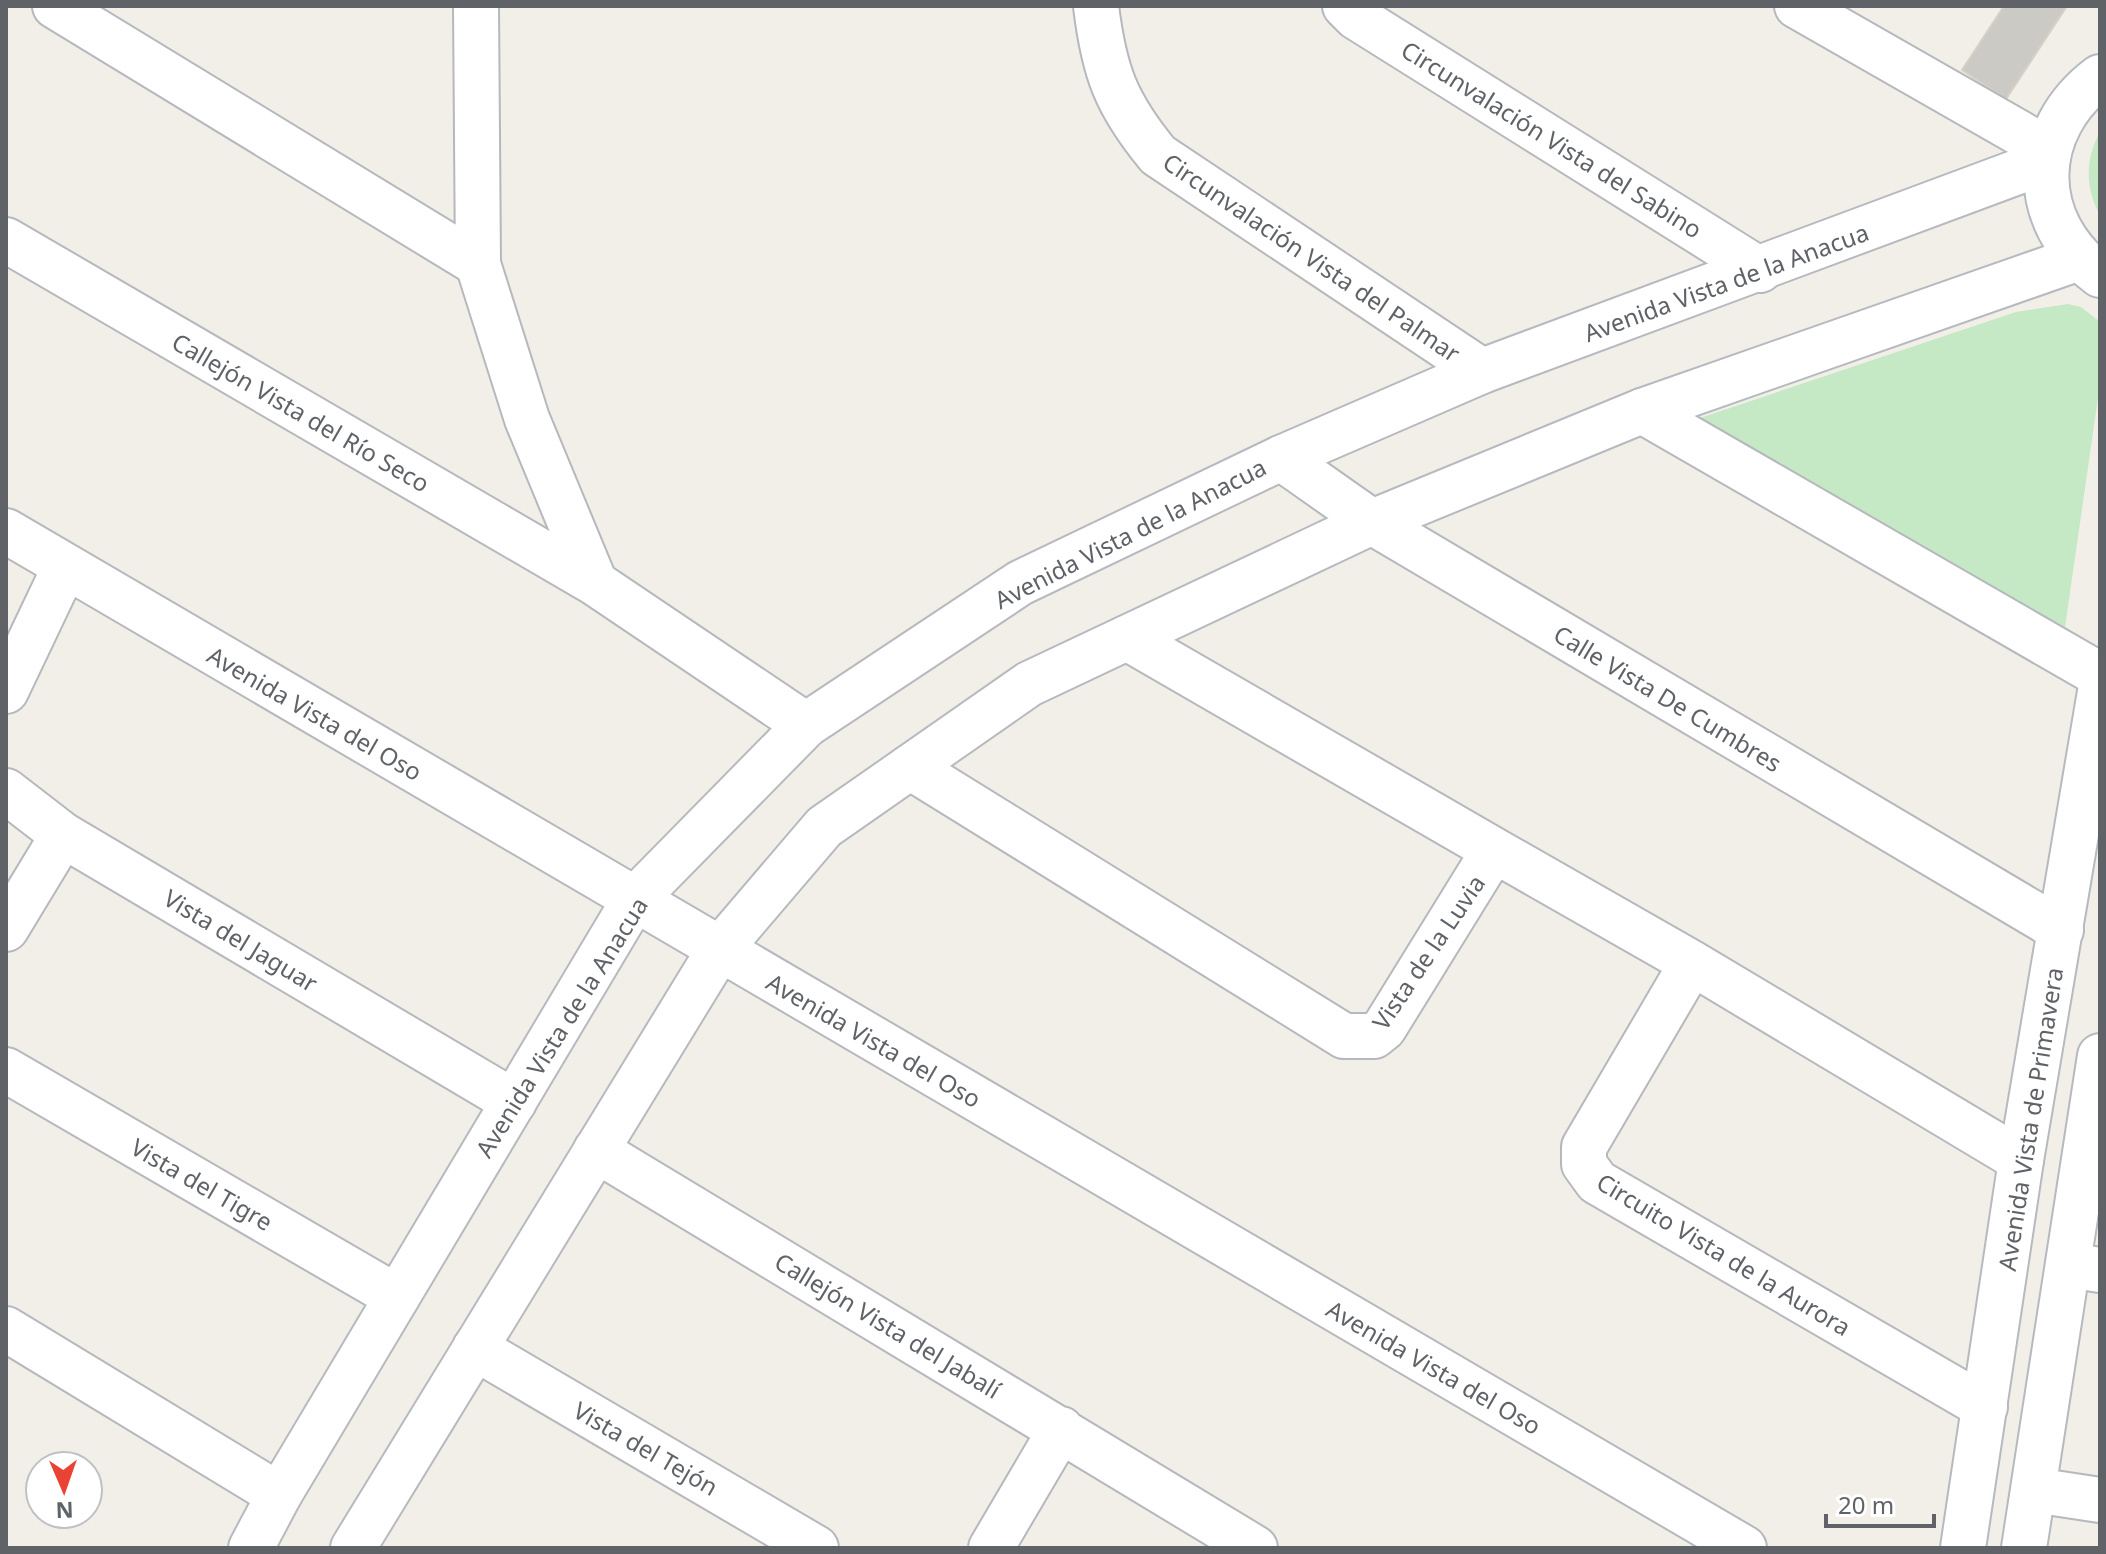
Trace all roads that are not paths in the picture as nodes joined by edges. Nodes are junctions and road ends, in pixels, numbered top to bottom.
1 (55, 6) edge
2 (476, 6) edge
3 (1096, 6) edge
4 (1345, 6) edge
5 (1797, 6) edge
6 (2100, 77) edge
7 (2048, 156) junction
8 (6, 240) edge
9 (478, 264) junction
10 (2090, 267) edge
11 (1760, 270) junction
12 (1482, 371) junction
13 (1642, 411) junction
14 (1281, 458) junction
15 (1372, 522) junction
16 (6, 531) edge
17 (65, 567) junction
18 (595, 583) junction
19 (1127, 638) junction
20 (2100, 675) edge
21 (6, 691) edge
22 (2100, 692) edge
23 (806, 725) junction
24 (910, 767) junction
25 (6, 791) edge
26 (2090, 812) edge
27 (63, 835) junction
28 (1494, 850) junction
29 (634, 900) junction
30 (6, 929) edge
31 (2061, 930) junction
32 (719, 950) junction
33 (1692, 963) junction
34 (2100, 1056) edge
35 (6, 1070) edge
36 (514, 1102) junction
37 (596, 1150) junction
38 (2021, 1160) junction
39 (2084, 1267) edge
40 (397, 1297) junction
41 (6, 1329) edge
42 (475, 1348) junction
43 (1985, 1407) junction
44 (1061, 1429) junction
45 (2034, 1490) junction
46 (279, 1495) junction
47 (2100, 1500) edge
48 (359, 1546) edge
49 (251, 1548) edge
50 (816, 1548) edge
51 (991, 1548) edge
52 (1255, 1548) edge
53 (1744, 1548) edge
54 (1963, 1548) edge
55 (2024, 1548) edge

1 - 9 street
2 - 9 street
3 - 12 street, Circunvalación Vista del Palmar
4 - 11 street, Circunvalación Vista del Sabino
5 - 7 street
6 - 7 street
7 - 10 street
7 - 11 street, Avenida Vista de la Anacua
8 - 18 street, Callejón Vista del Río Seco
9 - 18 street
10 - 13 street
11 - 12 street, Avenida Vista de la Anacua
12 - 14 street, Avenida Vista de la Anacua
13 - 15 street
13 - 20 street
14 - 15 street, Calle Vista De Cumbres
14 - 23 street, Avenida Vista de la Anacua
15 - 19 street
15 - 31 street, Calle Vista De Cumbres
16 - 17 street, Avenida Vista del Oso
17 - 21 street
17 - 29 street, Avenida Vista del Oso
18 - 23 street, Callejón Vista del Río Seco
19 - 24 street
19 - 28 street, Vista de la Luvia
22 - 26 street, Avenida Vista de Primavera
23 - 29 street, Avenida Vista de la Anacua
24 - 28 street, Vista de la Luvia
24 - 32 street
25 - 27 street, Vista del Jaguar
26 - 31 street, Avenida Vista de Primavera
27 - 30 street
27 - 36 street, Vista del Jaguar
28 - 33 street
29 - 32 street, Avenida Vista del Oso
29 - 36 street, Avenida Vista de la Anacua
31 - 38 street, Avenida Vista de Primavera
32 - 37 street
32 - 53 street, Avenida Vista del Oso
33 - 38 street
33 - 43 street, Circuito Vista de la Aurora
34 - 39 street
35 - 40 street, Vista del Tigre
36 - 40 street, Avenida Vista de la Anacua
37 - 42 street
37 - 44 street, Callejón Vista del Jabalí
38 - 43 street, Avenida Vista de Primavera
39 - 45 street
40 - 46 street, Avenida Vista de la Anacua
41 - 46 street
42 - 48 street
42 - 50 street, Vista del Tejón
43 - 54 street, Avenida Vista de Primavera
44 - 51 street
44 - 52 street, Callejón Vista del Jabalí
45 - 47 street
45 - 55 street
46 - 49 street, Avenida Vista de la Anacua

